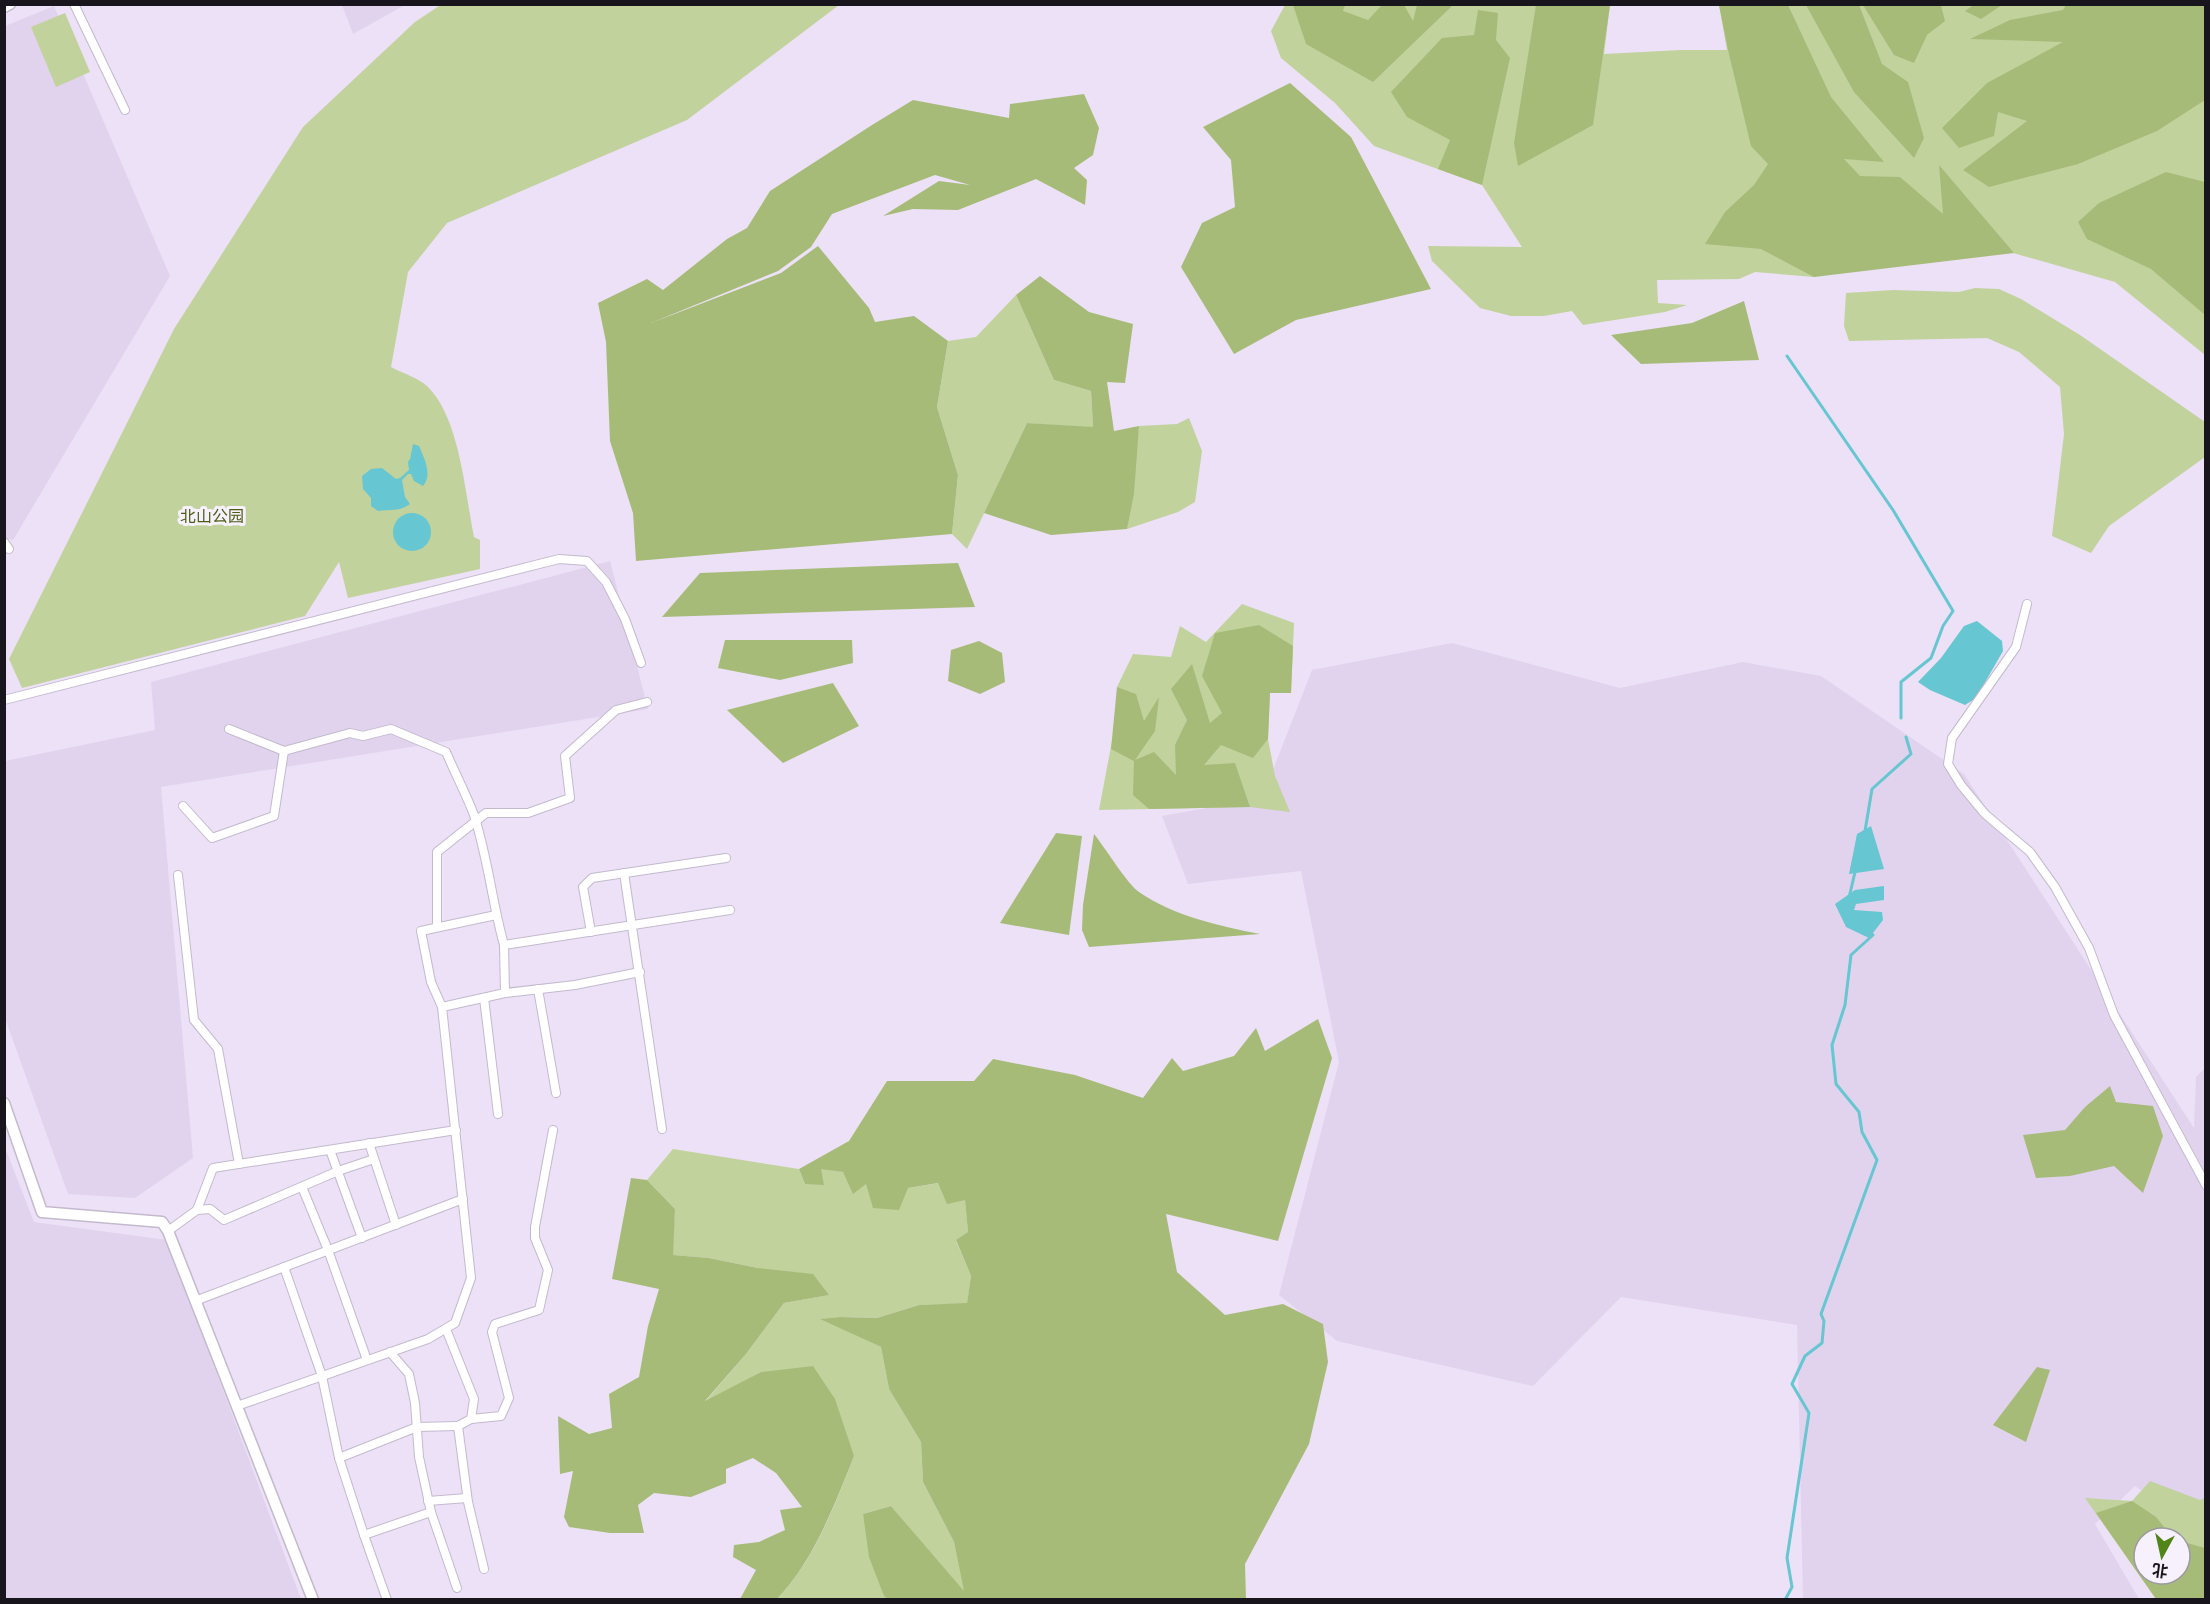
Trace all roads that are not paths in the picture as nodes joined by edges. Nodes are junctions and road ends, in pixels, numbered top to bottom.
1 (10, 4) edge
2 (75, 4) edge
3 (4, 7) edge
4 (125, 110) dead end
5 (2027, 604) dead end
6 (640, 663) dead end
7 (4, 700) edge
8 (647, 702) dead end
9 (229, 729) dead end
10 (284, 751) junction
11 (183, 806) dead end
12 (475, 821) junction
13 (726, 858) dead end
14 (624, 873) junction
15 (178, 875) dead end
16 (730, 910) dead end
17 (496, 915) junction
18 (633, 925) junction
19 (437, 927) junction
20 (591, 932) junction
21 (504, 945) junction
22 (640, 972) junction
23 (538, 989) junction
24 (505, 993) junction
25 (484, 998) junction
26 (442, 1006) junction
27 (556, 1093) dead end
28 (4, 1103) edge
29 (498, 1114) dead end
30 (456, 1130) junction
31 (554, 1130) dead end
32 (662, 1130) dead end
33 (369, 1143) junction
34 (330, 1150) junction
35 (374, 1160) junction
36 (239, 1164) junction
37 (338, 1171) junction
38 (2205, 1185) edge
39 (302, 1187) junction
40 (463, 1199) junction
41 (197, 1210) junction
42 (396, 1225) junction
43 (168, 1231) junction
44 (362, 1238) junction
45 (328, 1250) junction
46 (284, 1267) junction
47 (195, 1301) junction
48 (446, 1329) junction
49 (390, 1352) junction
50 (367, 1360) junction
51 (322, 1376) junction
52 (237, 1406) junction
53 (471, 1419) junction
54 (458, 1426) junction
55 (417, 1427) junction
56 (339, 1458) junction
57 (467, 1498) junction
58 (428, 1501) junction
59 (431, 1512) junction
60 (364, 1535) junction
61 (484, 1569) dead end
62 (458, 1588) dead end
63 (313, 1599) edge
64 (387, 1599) edge

1 - 3 street
2 - 4 street
5 - 38 street
6 - 7 street
8 - 12 street
9 - 10 street
10 - 11 street
10 - 12 street
12 - 17 street
12 - 19 street
13 - 14 street
14 - 18 street
14 - 20 street
15 - 36 street
16 - 18 street
17 - 19 street
17 - 21 street
18 - 20 street
18 - 22 street
19 - 26 street
20 - 21 street
21 - 24 street
22 - 23 street
22 - 32 street
23 - 24 street
23 - 27 street
24 - 25 street
25 - 26 street
25 - 29 street
26 - 30 street
28 - 43 street
30 - 33 street
30 - 40 street
31 - 53 street
33 - 34 street
33 - 35 street
34 - 36 street
34 - 37 street
35 - 37 street
35 - 42 street
36 - 41 street
37 - 39 street
37 - 44 street
39 - 41 street
39 - 45 street
40 - 42 street
40 - 48 street
41 - 43 street
42 - 44 street
43 - 47 street
44 - 45 street
45 - 46 street
45 - 50 street
46 - 47 street
46 - 51 street
47 - 52 street
48 - 49 street
48 - 53 street
49 - 50 street
49 - 55 street
50 - 51 street
51 - 52 street
51 - 56 street
52 - 63 street
53 - 54 street
54 - 55 street
54 - 57 street
55 - 56 street
55 - 58 street
56 - 60 street
57 - 58 street
57 - 61 street
58 - 59 street
59 - 60 street
59 - 62 street
60 - 64 street

